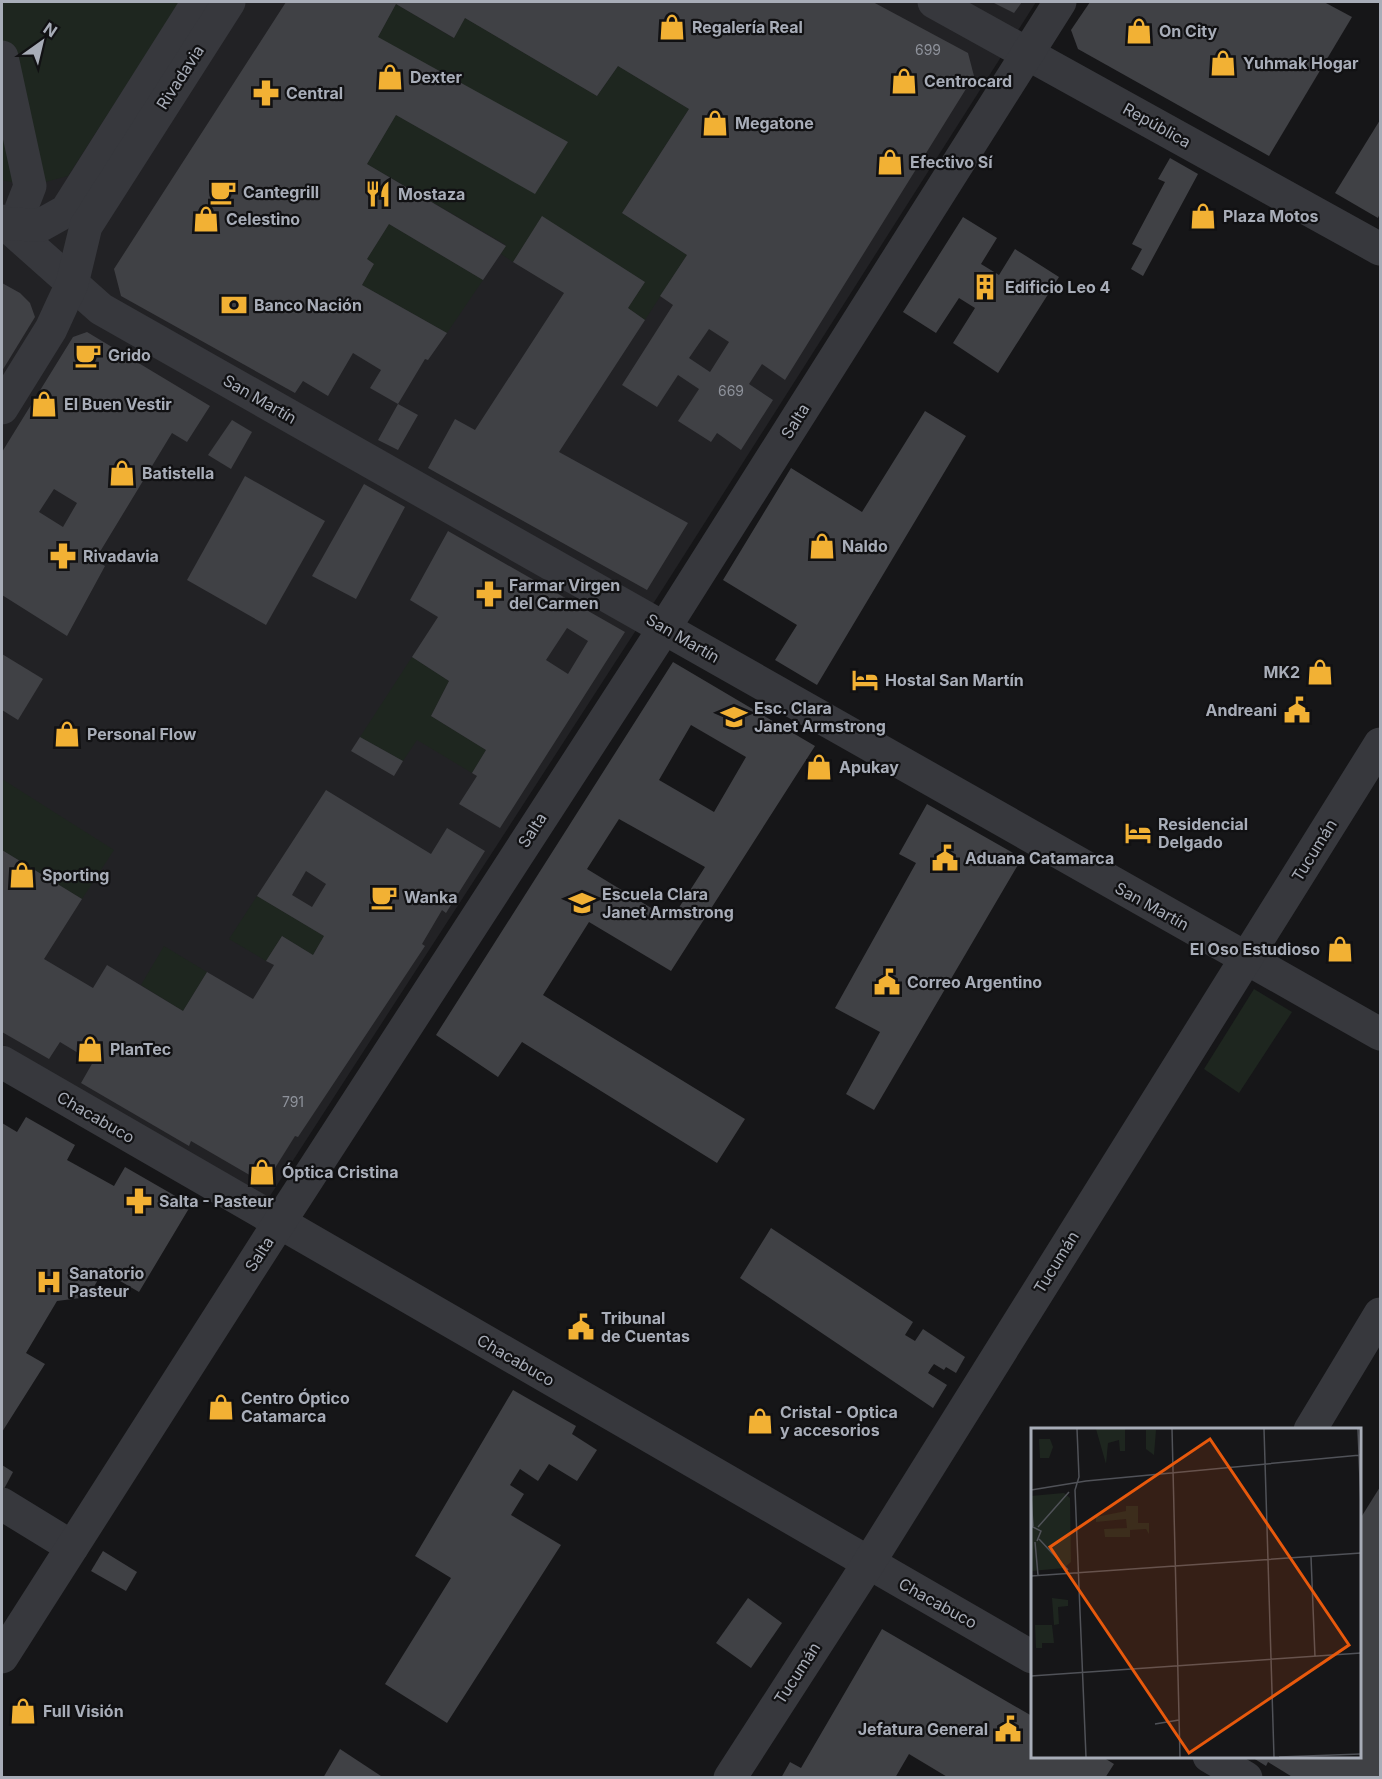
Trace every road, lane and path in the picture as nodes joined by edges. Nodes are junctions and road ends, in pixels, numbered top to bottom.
1 (198, 2) edge
2 (229, 2) edge
3 (934, 2) edge
4 (1060, 2) edge
5 (1028, 52) junction
6 (2, 57) edge
7 (10, 218) edge
8 (1380, 249) edge
9 (72, 284) junction
10 (2, 408) edge
11 (664, 627) junction
12 (1380, 744) edge
13 (1245, 959) junction
14 (1380, 1034) edge
15 (2, 1062) edge
16 (279, 1222) junction
17 (1380, 1314) edge
18 (1311, 1428) edge
19 (2, 1504) edge
20 (72, 1547) junction
21 (868, 1564) junction
22 (1031, 1656) edge
23 (2, 1658) edge
24 (1212, 1758) edge
25 (730, 1778) edge
26 (1246, 1778) edge

1 - 7 street, Rivadavia
2 - 9 street, Rivadavia
3 - 5 street, República
4 - 5 street, Salta
5 - 8 street, República
5 - 11 street, Salta
6 - 7 street
7 - 9 street, San Martín
9 - 10 street, Rivadavia
9 - 11 street, San Martín
11 - 13 street, San Martín
11 - 16 street, Salta
12 - 13 street, Tucumán
13 - 14 street, San Martín
13 - 21 street, Tucumán
15 - 16 street, Chacabuco
16 - 20 street, Salta
16 - 21 street, Chacabuco
17 - 18 street
19 - 20 street
20 - 23 street, Salta
21 - 22 street, Chacabuco
21 - 25 street, Tucumán
24 - 26 street

